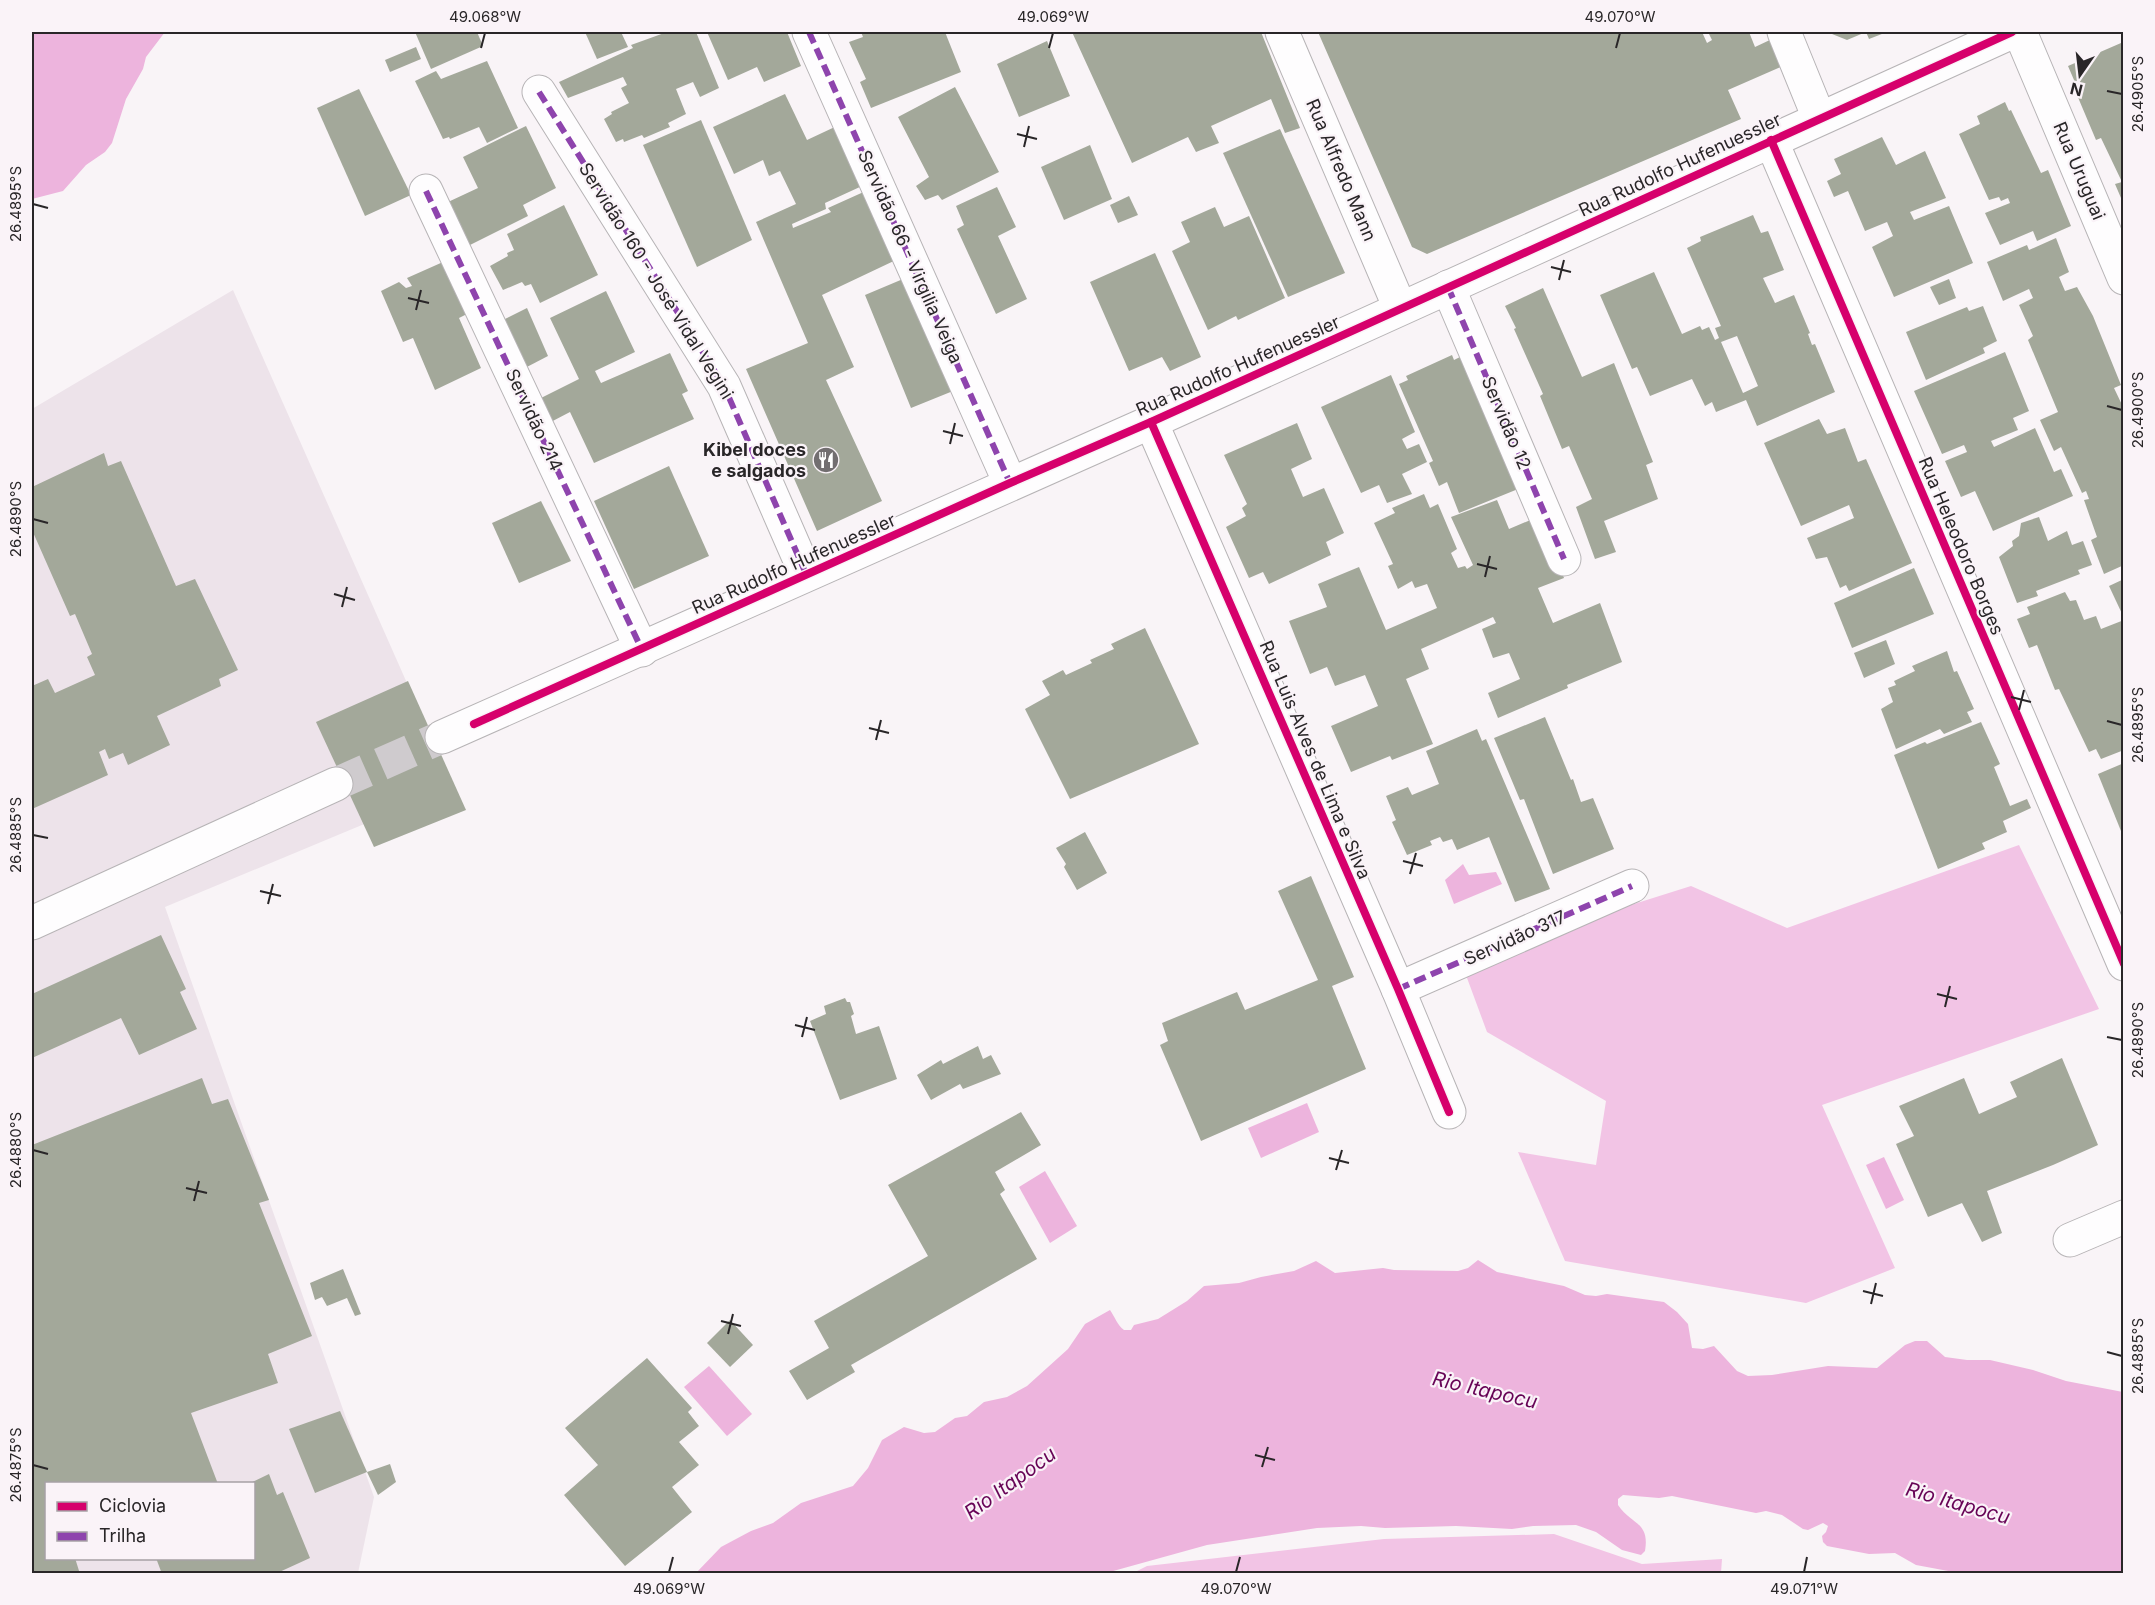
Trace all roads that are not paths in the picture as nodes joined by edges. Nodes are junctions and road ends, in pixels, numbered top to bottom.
1 (809, 32) edge
2 (1282, 32) edge
3 (1784, 32) edge
4 (2012, 32) edge
5 (2020, 32) edge
6 (539, 92) dead end
7 (1819, 118) junction
8 (1771, 140) junction
9 (426, 191) dead end
10 (2124, 278) edge
11 (1448, 287) junction
12 (1400, 308) junction
13 (1151, 422) junction
14 (1010, 483) junction
15 (1564, 559) dead end
16 (806, 574) junction
17 (642, 650) junction
18 (442, 737) tunnel mouth
19 (336, 784) tunnel mouth
20 (1632, 886) dead end
21 (32, 922) edge
22 (2124, 964) edge
23 (1398, 989) junction
24 (1449, 1112) dead end
25 (2124, 1217) edge
26 (2070, 1240) dead end

1 - 14 street, Servidão 66 - Virgilia Veiga
2 - 12 street, Rua Alfredo Mann
3 - 7 street
4 - 7 street, Rua Rudolfo Hufenuessler
5 - 10 street, Rua Uruguai
6 - 16 street, Servidão 160 - José Vidal Vegini
7 - 8 street, Rua Rudolfo Hufenuessler
8 - 11 street, Rua Rudolfo Hufenuessler
8 - 22 street, Rua Heleodoro Borges
9 - 17 street, Servidão 214
11 - 12 street, Rua Rudolfo Hufenuessler
11 - 15 street, Servidão 12
12 - 13 street, Rua Rudolfo Hufenuessler
13 - 14 street, Rua Rudolfo Hufenuessler
13 - 23 street, Rua Luis Alves de Lima e Silva
14 - 16 street, Rua Rudolfo Hufenuessler
16 - 17 street, Rua Rudolfo Hufenuessler
17 - 18 street, Rua Rudolfo Hufenuessler
19 - 21 street
20 - 23 street, Servidão 317
23 - 24 street, Rua Luis Alves de Lima e Silva
25 - 26 street

